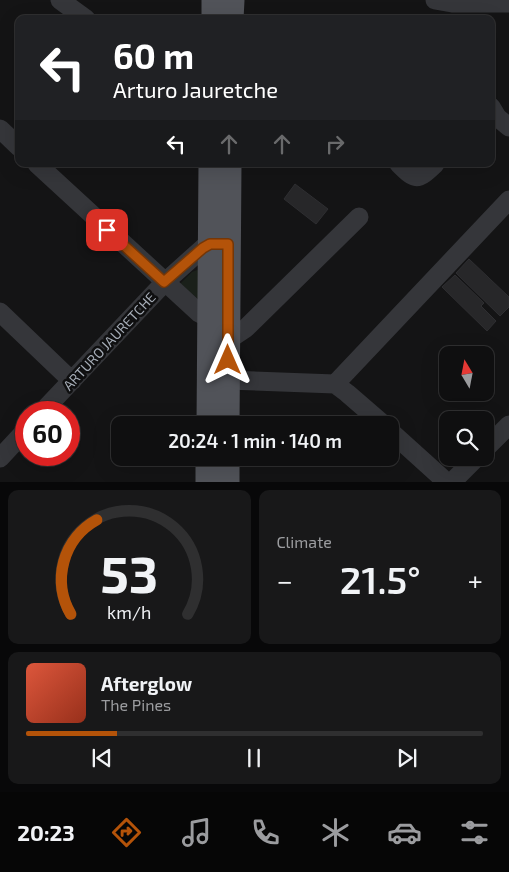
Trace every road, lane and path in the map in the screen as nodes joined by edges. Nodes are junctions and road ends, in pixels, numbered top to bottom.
1 (60, 0) edge
2 (214, 0) edge
3 (232, 0) edge
4 (447, 1) edge
5 (509, 3) edge
6 (485, 11) edge
7 (81, 15) edge
8 (214, 15) edge
9 (232, 15) edge
10 (495, 114) edge
11 (509, 127) edge
12 (0, 129) edge
13 (15, 143) edge
14 (40, 167) edge
15 (212, 167) edge
16 (229, 167) edge
17 (402, 167) edge
18 (432, 167) edge
19 (509, 200) edge
20 (359, 217) dead end
21 (219, 244) junction
22 (164, 282) junction
23 (0, 312) edge
24 (222, 327) junction
25 (227, 380) junction
26 (72, 381) junction
27 (335, 384) junction
28 (53, 401) edge
29 (210, 416) edge
30 (227, 416) edge
31 (374, 416) edge
32 (509, 425) edge
33 (399, 439) edge
34 (494, 440) edge
35 (15, 442) edge
36 (0, 458) edge
37 (208, 466) edge
38 (227, 466) edge
39 (468, 466) edge
40 (208, 482) edge
41 (227, 482) edge
42 (445, 482) edge
43 (452, 482) edge

1 - 7 street
2 - 8 main road
3 - 9 main road
4 - 6 street
5 - 6 street
10 - 11 street
12 - 13 street
14 - 22 street
15 - 21 main road
16 - 21 main road
17 - 18 street
19 - 27 street
20 - 24 street
21 - 22 street, ARTURO JAURETCHE
21 - 24 main road
22 - 24 street
22 - 26 street, ARTURO JAURETCHE
23 - 26 street
24 - 25 main road
24 - 29 main road
25 - 27 street
25 - 30 main road
26 - 28 street, ARTURO JAURETCHE
27 - 31 street
32 - 34 street
33 - 42 street
35 - 36 street
37 - 40 main road
38 - 41 main road
39 - 43 street

